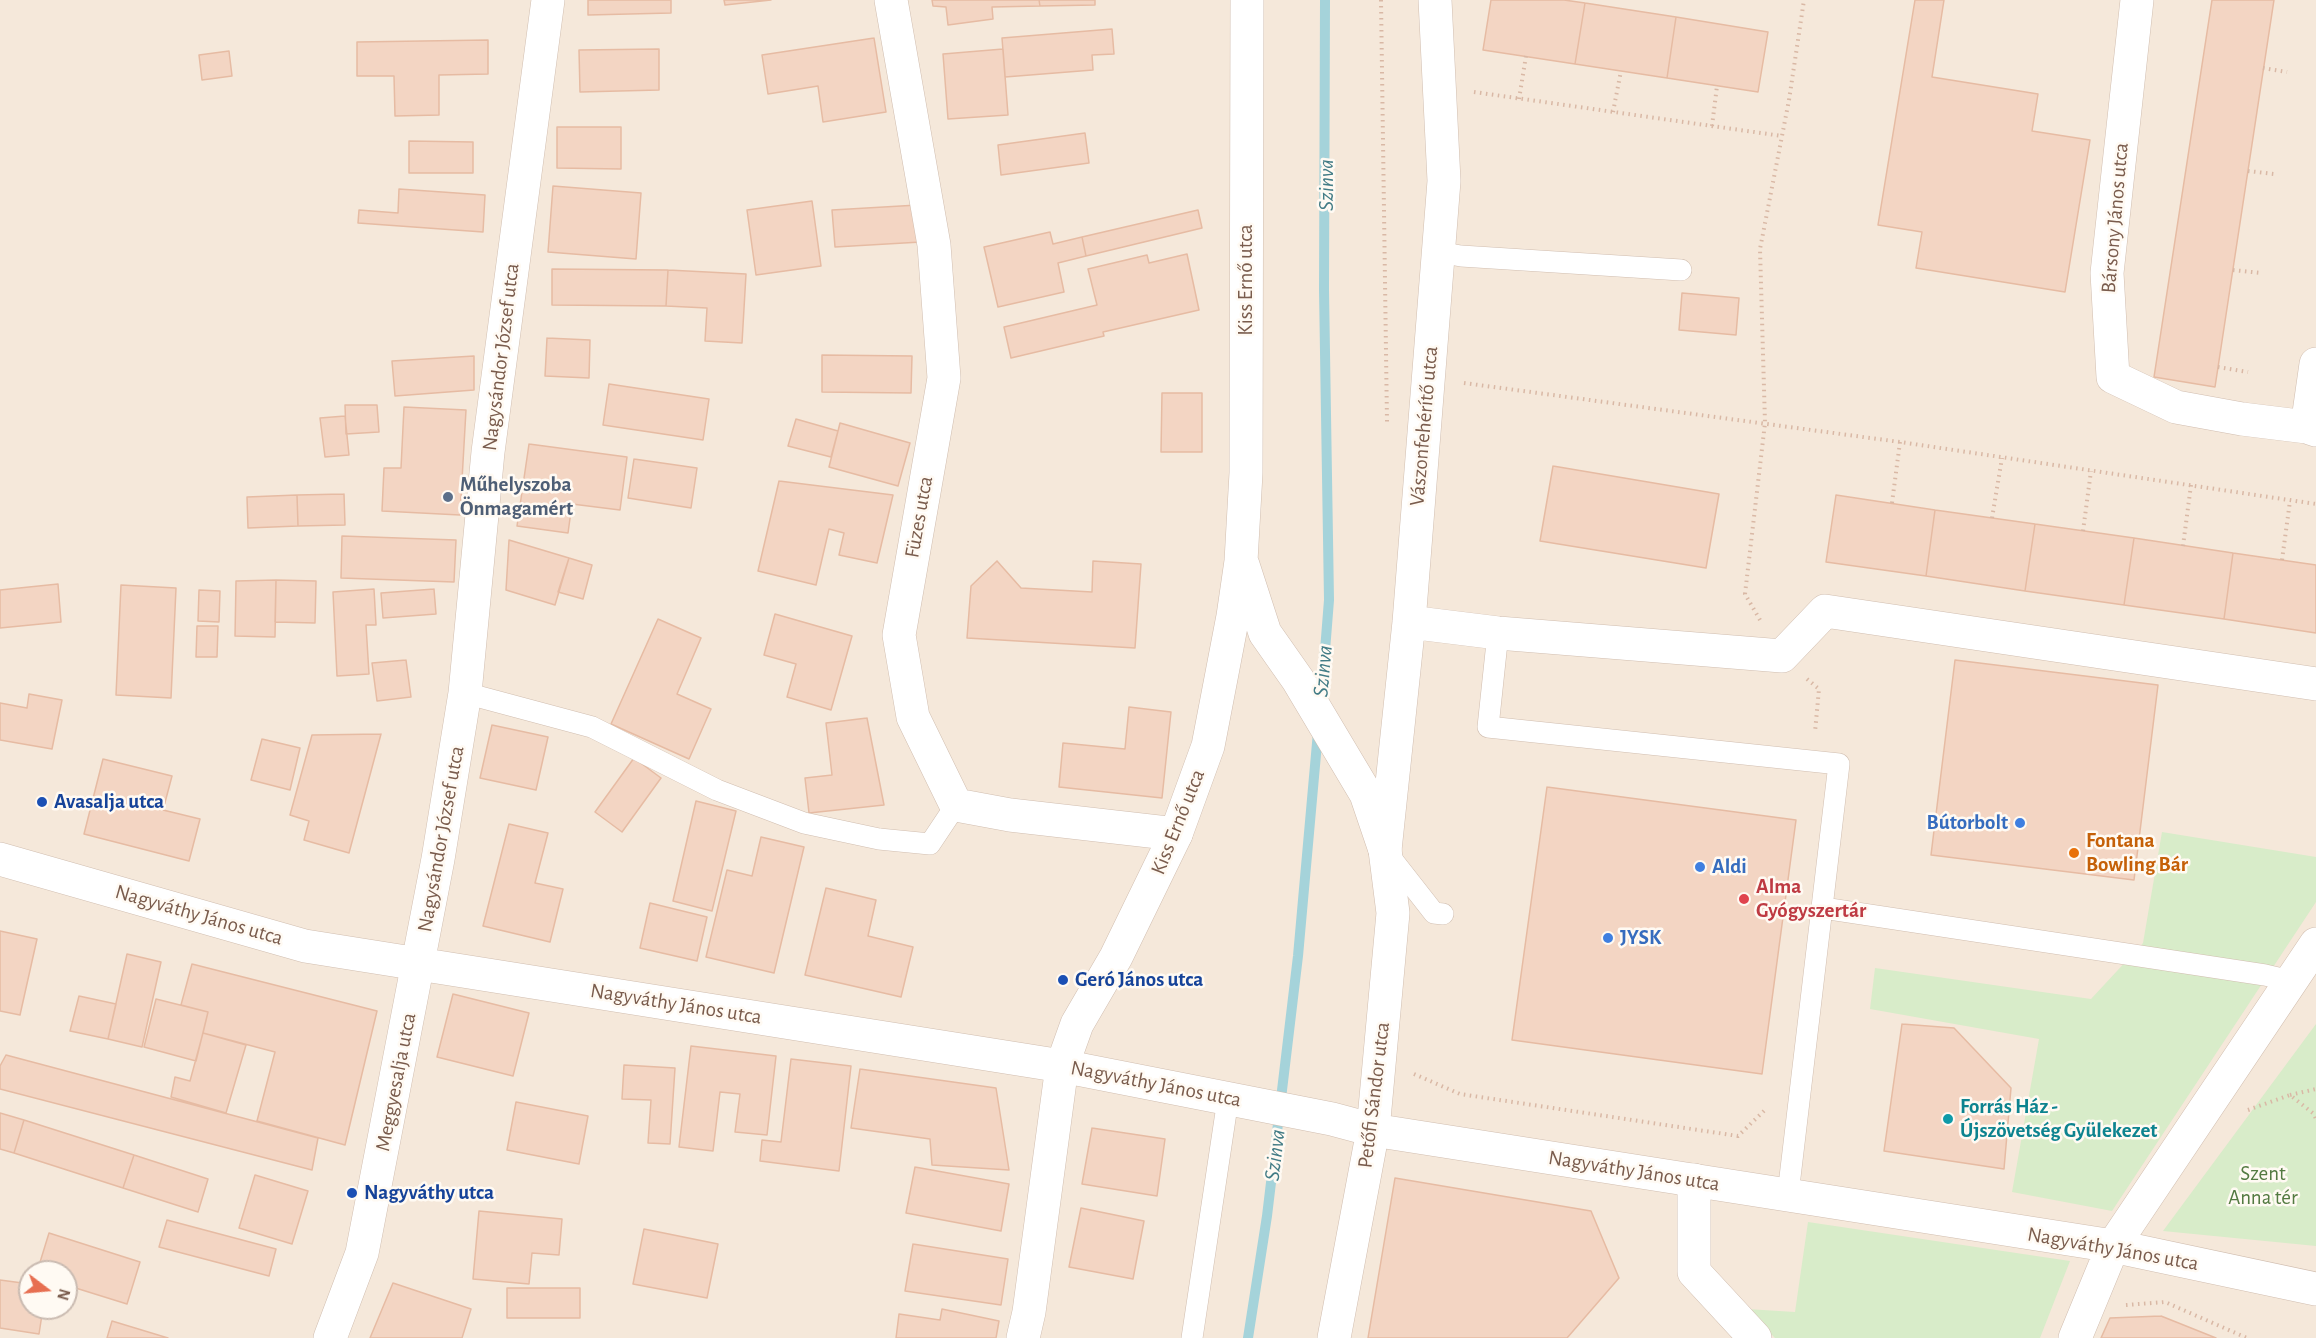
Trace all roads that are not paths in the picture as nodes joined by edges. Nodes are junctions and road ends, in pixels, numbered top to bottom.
1 (548, 0) edge
2 (891, 0) edge
3 (1247, 0) edge
4 (1435, 0) edge
5 (2137, 0) edge
6 (1438, 252) junction
7 (1681, 270) dead end
8 (2316, 364) edge
9 (2312, 429) edge
10 (1241, 561) junction
11 (1409, 622) junction
12 (1498, 633) junction
13 (2316, 684) edge
14 (465, 693) junction
15 (956, 805) junction
16 (1176, 834) junction
17 (1385, 850) junction
18 (0, 859) edge
19 (1823, 908) junction
20 (1443, 914) dead end
21 (2316, 944) edge
22 (419, 964) junction
23 (2291, 981) junction
24 (1062, 1066) junction
25 (1239, 1101) junction
26 (1373, 1130) junction
27 (1694, 1180) junction
28 (1788, 1194) junction
29 (2113, 1246) junction
30 (2316, 1289) edge
31 (1751, 1334) edge
32 (330, 1338) edge
33 (1023, 1338) edge
34 (1192, 1338) edge
35 (1335, 1338) edge
36 (2075, 1338) edge

1 - 14 street, Nagysándor József utca
2 - 15 street, Füzes utca
3 - 10 street, Kiss Ernő utca
4 - 6 street, Vászonfehérítő utca
5 - 9 street, Bársony János utca
6 - 7 lane
6 - 11 street, Vászonfehérítő utca
8 - 9 street, Bársony János utca
10 - 16 street, Kiss Ernő utca
10 - 17 street, Kiss Ernő utca
11 - 12 street
11 - 17 street, Vászonfehérítő utca
12 - 13 street
12 - 19 lane
14 - 15 lane
14 - 22 street, Nagysándor József utca
15 - 16 street
16 - 24 street, Kiss Ernő utca
17 - 20 lane
17 - 26 street, Petőfi Sándor utca
18 - 22 street, Nagyváthy János utca
19 - 23 lane
19 - 28 lane
21 - 23 street
22 - 24 street, Nagyváthy János utca
22 - 32 street, Meggyesalja utca
23 - 29 street
24 - 25 street, Nagyváthy János utca
24 - 33 street
25 - 26 street, Nagyváthy János utca
25 - 34 lane
26 - 27 street, Nagyváthy János utca
26 - 35 street, Petőfi Sándor utca
27 - 28 street, Nagyváthy János utca
27 - 31 street
28 - 29 street, Nagyváthy János utca
29 - 30 street, Nagyváthy János utca
29 - 36 street

